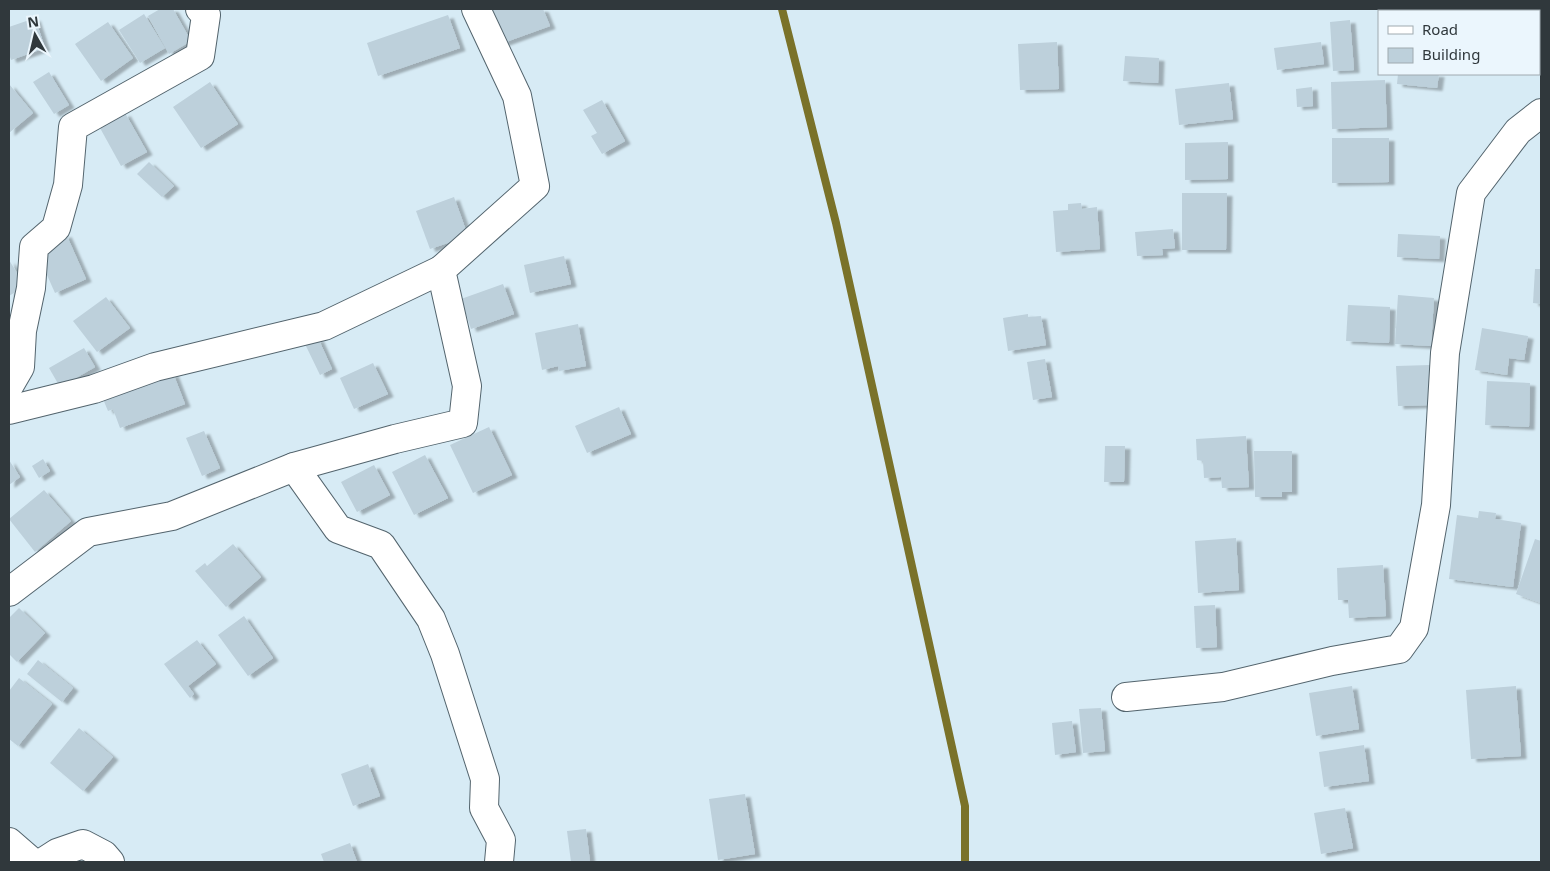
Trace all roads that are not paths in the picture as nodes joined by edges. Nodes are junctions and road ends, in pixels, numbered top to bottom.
1 (200, 9) edge
2 (476, 9) edge
3 (1541, 113) edge
4 (440, 270) junction
5 (9, 386) edge
6 (9, 410) edge
7 (294, 467) junction
8 (9, 592) edge
9 (1126, 697) dead end
10 (9, 842) edge
11 (32, 862) edge
12 (43, 862) edge
13 (110, 862) edge
14 (499, 862) edge

1 - 5 street
2 - 4 street
3 - 9 street
4 - 6 street
4 - 7 street
7 - 8 street
7 - 14 street
10 - 11 street
12 - 13 street

